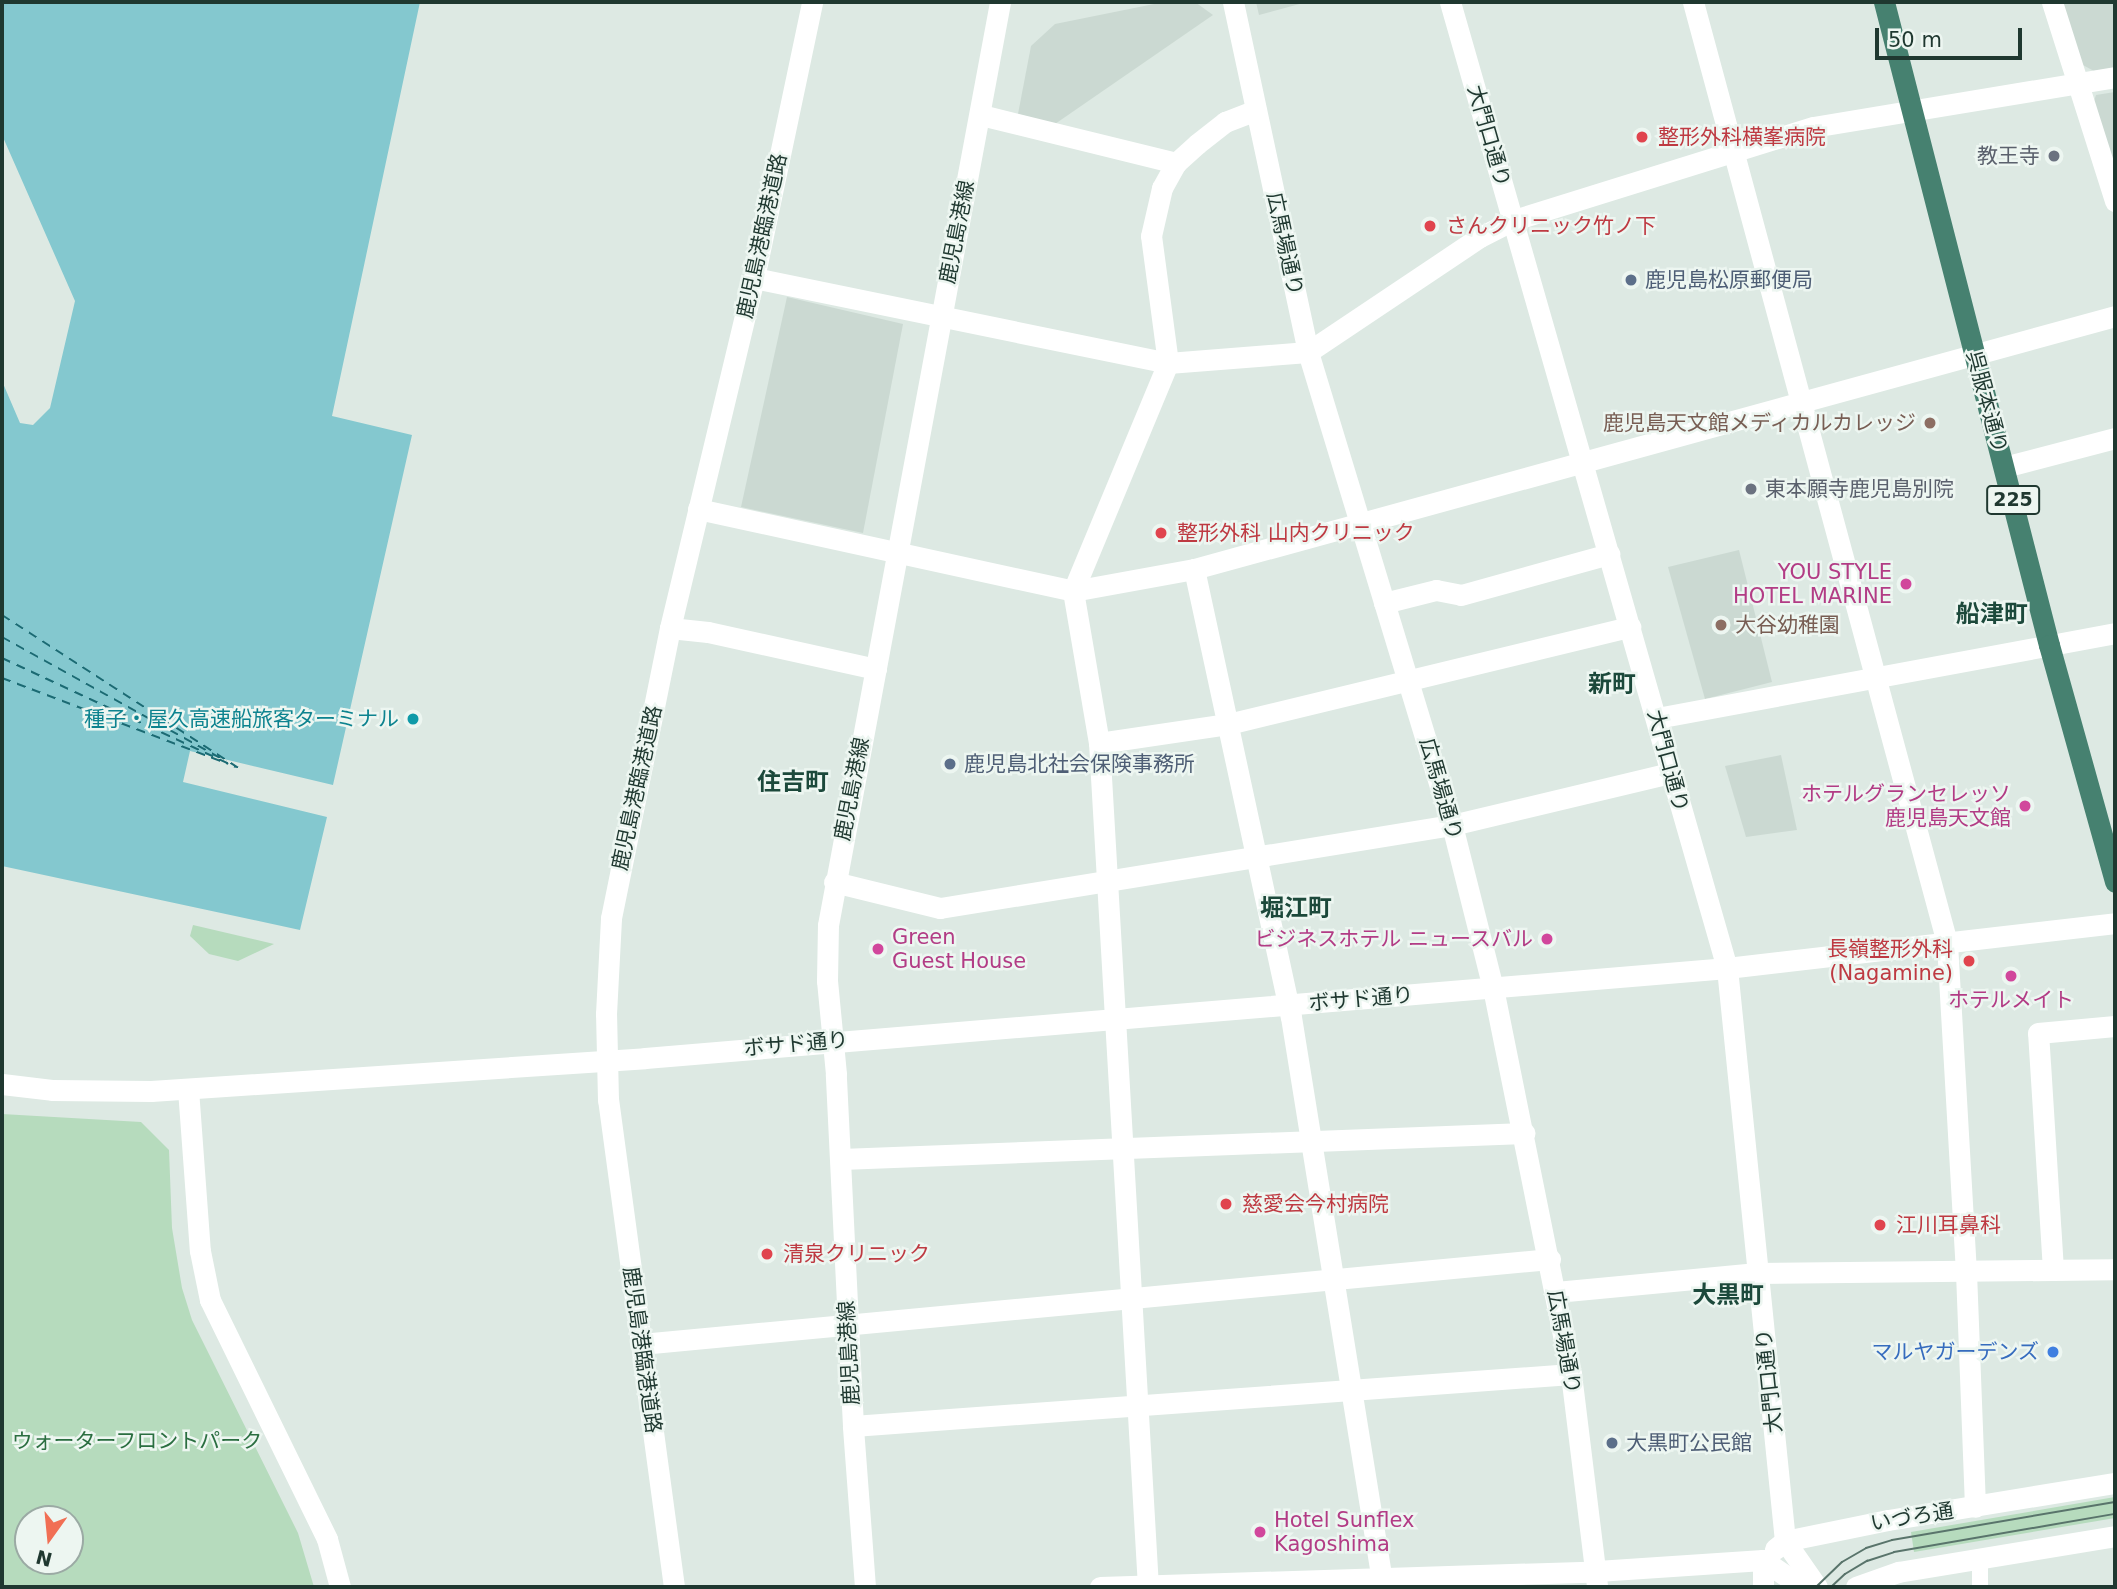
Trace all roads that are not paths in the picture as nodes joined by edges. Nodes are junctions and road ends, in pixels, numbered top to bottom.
1 (812, 2) edge
2 (1000, 2) edge
3 (1233, 2) edge
4 (1450, 2) edge
5 (1693, 2) edge
6 (1884, 2) edge
7 (2052, 2) edge
8 (2115, 77) edge
9 (2077, 82) junction
10 (1256, 110) junction
11 (1912, 110) junction
12 (981, 115) junction
13 (1733, 151) junction
14 (1175, 163) junction
15 (2115, 201) edge
16 (1514, 220) junction
17 (754, 278) junction
18 (940, 316) junction
19 (2115, 316) edge
20 (1308, 352) junction
21 (1975, 356) junction
22 (1168, 363) junction
23 (1800, 400) junction
24 (2115, 438) edge
25 (1583, 462) junction
26 (2004, 467) junction
27 (698, 509) junction
28 (1358, 522) junction
29 (897, 554) junction
30 (1609, 554) junction
31 (1194, 569) junction
32 (1073, 591) junction
33 (1384, 603) junction
34 (1630, 627) junction
35 (670, 628) junction
36 (2115, 633) edge
37 (2049, 645) junction
38 (876, 668) junction
39 (1877, 677) junction
40 (1409, 680) junction
41 (1657, 718) junction
42 (1228, 724) junction
43 (1099, 743) junction
44 (1670, 773) junction
45 (1452, 825) junction
46 (1258, 857) junction
47 (1106, 880) junction
48 (834, 882) junction
49 (2115, 882) edge
50 (2115, 923) edge
51 (1947, 943) junction
52 (1727, 968) junction
53 (1493, 988) junction
54 (1288, 1005) junction
55 (1116, 1018) junction
56 (2115, 1026) edge
57 (832, 1040) junction
58 (606, 1059) junction
59 (2, 1084) edge
60 (188, 1089) junction
61 (1525, 1133) junction
62 (1312, 1143) junction
63 (1124, 1150) junction
64 (841, 1159) junction
65 (1550, 1259) junction
66 (2115, 1269) edge
67 (2053, 1270) junction
68 (1966, 1272) junction
69 (1757, 1273) junction
70 (1334, 1279) junction
71 (1556, 1292) junction
72 (1132, 1298) junction
73 (848, 1324) junction
74 (641, 1344) junction
75 (1571, 1374) junction
76 (1353, 1390) junction
77 (1137, 1405) junction
78 (853, 1426) junction
79 (2115, 1483) edge
80 (1975, 1507) junction
81 (2115, 1536) edge
82 (1785, 1541) junction
83 (1763, 1560) junction
84 (1980, 1560) junction
85 (1597, 1579) edge
86 (1383, 1583) edge
87 (1148, 1586) edge
88 (340, 1587) edge
89 (674, 1587) edge
90 (864, 1587) edge
91 (1100, 1587) edge
92 (1763, 1587) edge
93 (1802, 1587) edge
94 (1817, 1587) edge
95 (1856, 1587) edge
96 (1980, 1587) edge

1 - 17 street, 鹿児島港臨港道路
2 - 12 street, 鹿児島港線
3 - 10 street, 広馬場通り
4 - 16 street, 大門口通り
5 - 13 street
6 - 11 highway, 呉服本通り / 225
7 - 9 street
8 - 9 street
9 - 11 street
9 - 15 street
10 - 14 street
10 - 20 street, 広馬場通り
11 - 13 street
11 - 21 highway, 呉服本通り / 225
12 - 14 street
12 - 18 street, 鹿児島港線
13 - 16 street
13 - 23 street
14 - 22 street
16 - 20 street
16 - 25 street, 大門口通り
17 - 18 street
17 - 27 street, 鹿児島港臨港道路
18 - 22 street
18 - 29 street, 鹿児島港線
19 - 21 street
20 - 22 street
20 - 28 street, 広馬場通り
21 - 23 street
21 - 26 highway, 呉服本通り / 225
22 - 32 street
23 - 25 street
23 - 39 street
24 - 26 street
25 - 28 street
25 - 30 street, 大門口通り
26 - 37 highway, 呉服本通り / 225
27 - 29 street
27 - 35 street, 鹿児島港臨港道路
28 - 31 street
28 - 33 street, 広馬場通り
29 - 32 street
29 - 38 street, 鹿児島港線
30 - 33 street
30 - 34 street, 大門口通り
31 - 32 street
31 - 42 street
32 - 43 street
33 - 40 street, 広馬場通り
34 - 40 street
34 - 41 street, 大門口通り
35 - 38 street
35 - 58 street, 鹿児島港臨港道路
36 - 37 street
37 - 39 street
37 - 49 highway, 呉服本通り / 225
38 - 48 street, 鹿児島港線
39 - 41 street
39 - 51 street
40 - 42 street
40 - 45 street, 広馬場通り
41 - 44 street, 大門口通り
42 - 43 street
42 - 46 street
43 - 47 street
44 - 45 street
44 - 52 street, 大門口通り
45 - 46 street
45 - 53 street, 広馬場通り
46 - 47 street
46 - 54 street
47 - 48 street
47 - 55 street
48 - 57 street, 鹿児島港線
50 - 51 street, ボサド通り
51 - 52 street, ボサド通り
51 - 68 street
52 - 53 street, ボサド通り
52 - 69 street, 大門口通り
53 - 54 street, ボサド通り
53 - 61 street, 広馬場通り
54 - 55 street, ボサド通り
54 - 62 street
55 - 57 street, ボサド通り
55 - 63 street
56 - 67 street
57 - 58 street, ボサド通り
57 - 64 street, 鹿児島港線
58 - 60 street, ボサド通り
58 - 74 street, 鹿児島港臨港道路
59 - 60 street, ボサド通り
60 - 88 street
61 - 62 street
61 - 65 street, 広馬場通り
62 - 63 street
62 - 70 street
63 - 64 street
63 - 72 street
64 - 73 street, 鹿児島港線
65 - 70 street
65 - 71 street, 広馬場通り
66 - 67 street
67 - 68 street
68 - 69 street
68 - 80 street
69 - 71 street
69 - 82 street, 大門口通り
70 - 72 street
70 - 76 street
71 - 75 street, 広馬場通り
72 - 73 street
72 - 77 street
73 - 74 street
73 - 78 street, 鹿児島港線
74 - 89 street, 鹿児島港臨港道路
75 - 76 street
75 - 85 street, 広馬場通り
76 - 77 street
76 - 86 street
77 - 78 street
77 - 87 street
78 - 90 street, 鹿児島港線
79 - 80 street, いづろ通
80 - 82 street, いづろ通
81 - 84 street
82 - 83 street, いづろ通
82 - 94 street
83 - 85 street
83 - 92 street
83 - 93 street
84 - 95 street
84 - 96 street
85 - 86 street
86 - 87 street
87 - 91 street

